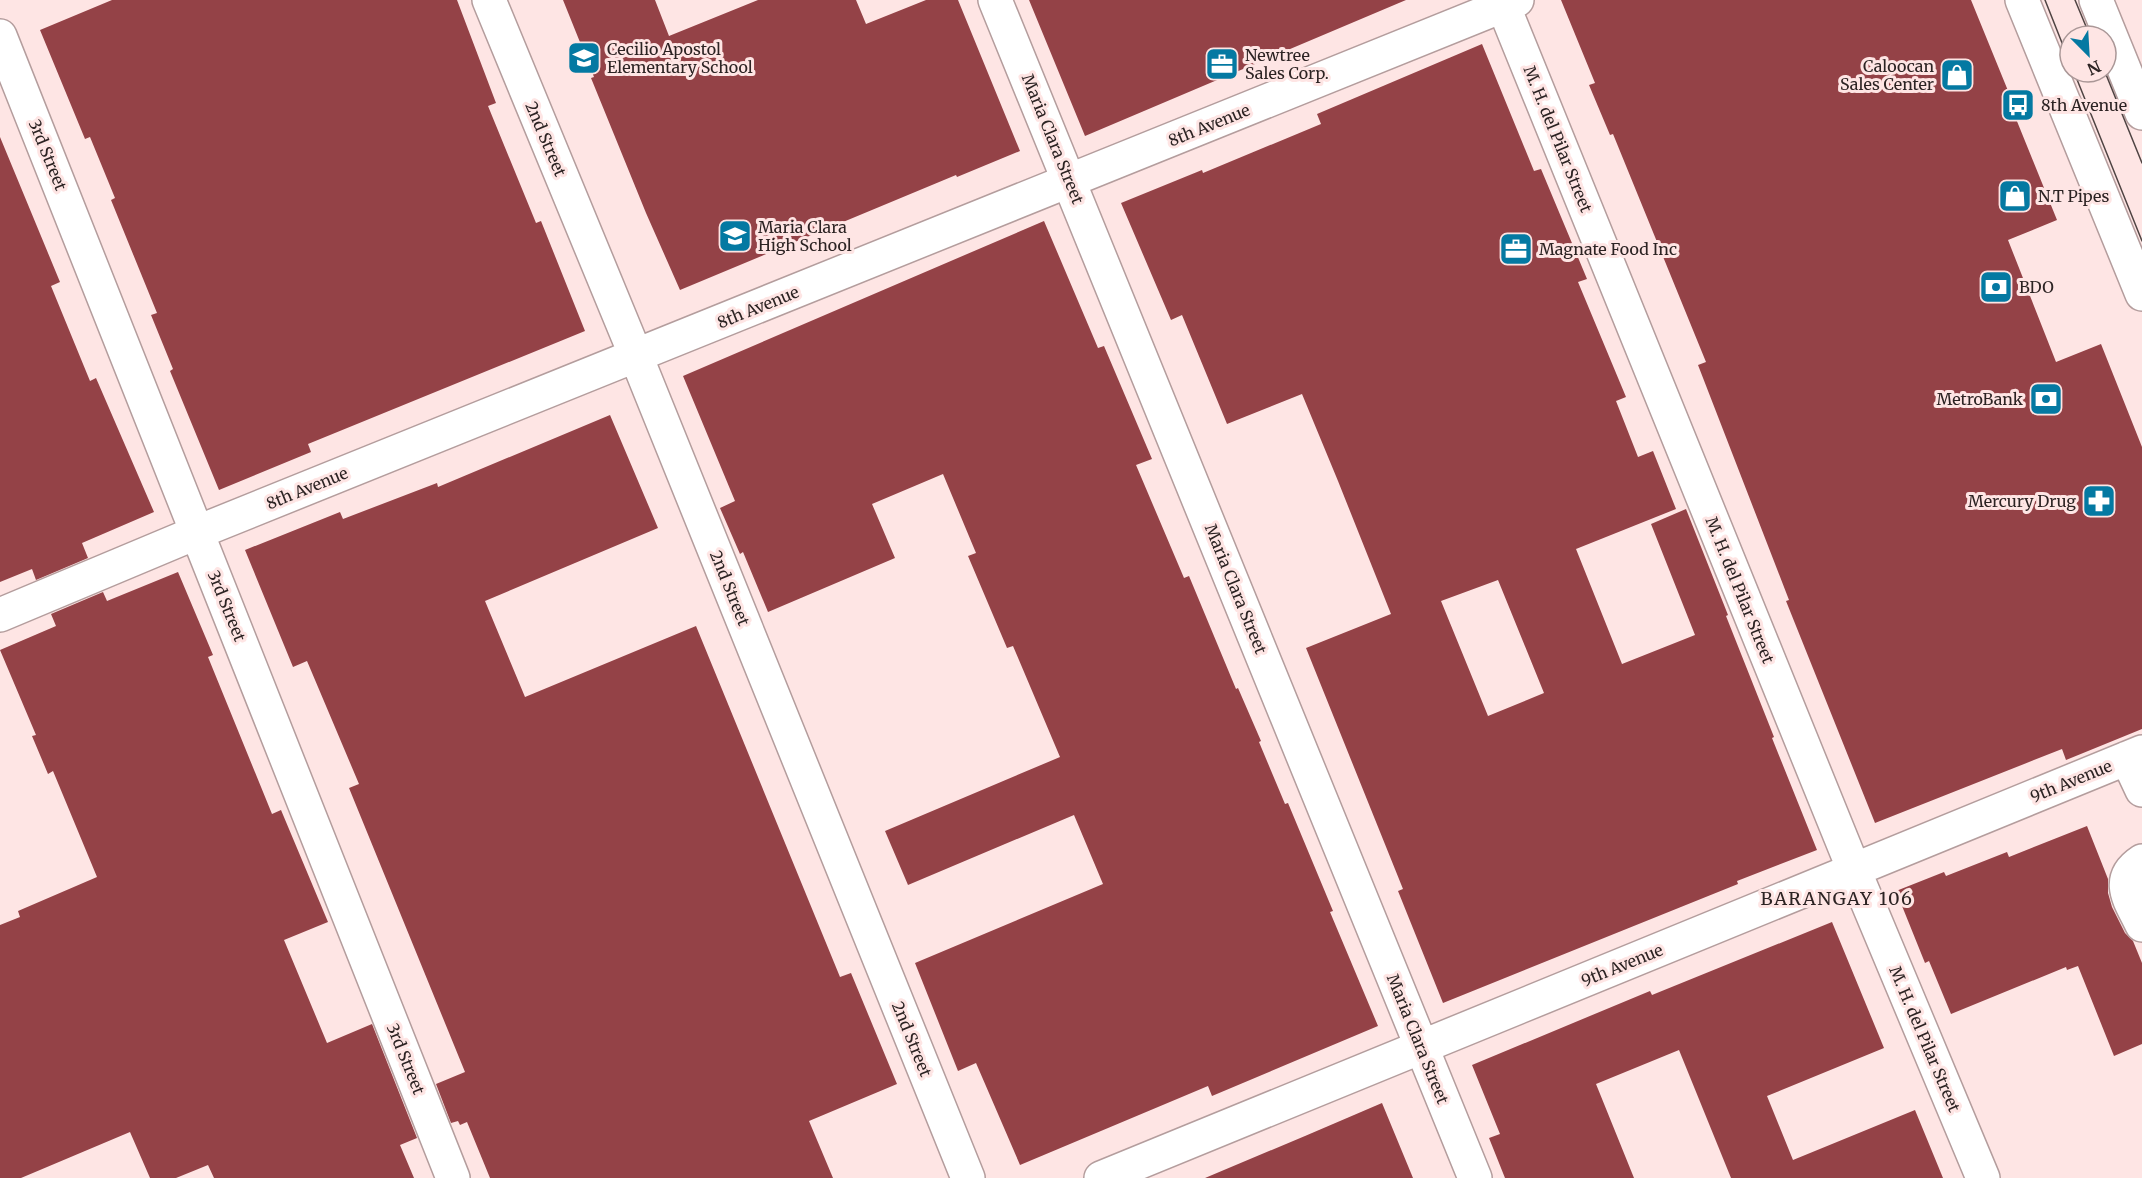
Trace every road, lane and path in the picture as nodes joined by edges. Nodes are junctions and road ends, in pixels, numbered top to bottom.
1 (489, 0) edge
2 (995, 0) edge
3 (2022, 0) edge
4 (2096, 0) edge
5 (1507, 2) edge
6 (0, 36) edge
7 (2142, 113) edge
8 (1070, 181) junction
9 (2142, 294) edge
10 (636, 356) junction
11 (198, 532) junction
12 (0, 615) edge
13 (2135, 755) edge
14 (2142, 790) edge
15 (2142, 861) edge
16 (1854, 870) junction
17 (2142, 925) edge
18 (1421, 1047) junction
19 (453, 1178) edge
20 (968, 1178) edge
21 (1101, 1178) edge
22 (1475, 1178) edge
23 (1983, 1178) edge

1 - 10 street, 2nd Street
2 - 8 street, Maria Clara Street
3 - 9 street
4 - 7 street
5 - 8 street, 8th Avenue
5 - 16 street, M. H. del Pilar Street
6 - 11 street, 3rd Street
8 - 10 street, 8th Avenue
8 - 18 street, Maria Clara Street
10 - 11 street, 8th Avenue
10 - 20 street, 2nd Street
11 - 12 street, 8th Avenue
11 - 19 street, 3rd Street
13 - 14 street
13 - 16 street, 9th Avenue
15 - 17 street
16 - 18 street, 9th Avenue
16 - 23 street, M. H. del Pilar Street
18 - 21 street, 9th Avenue
18 - 22 street, Maria Clara Street

